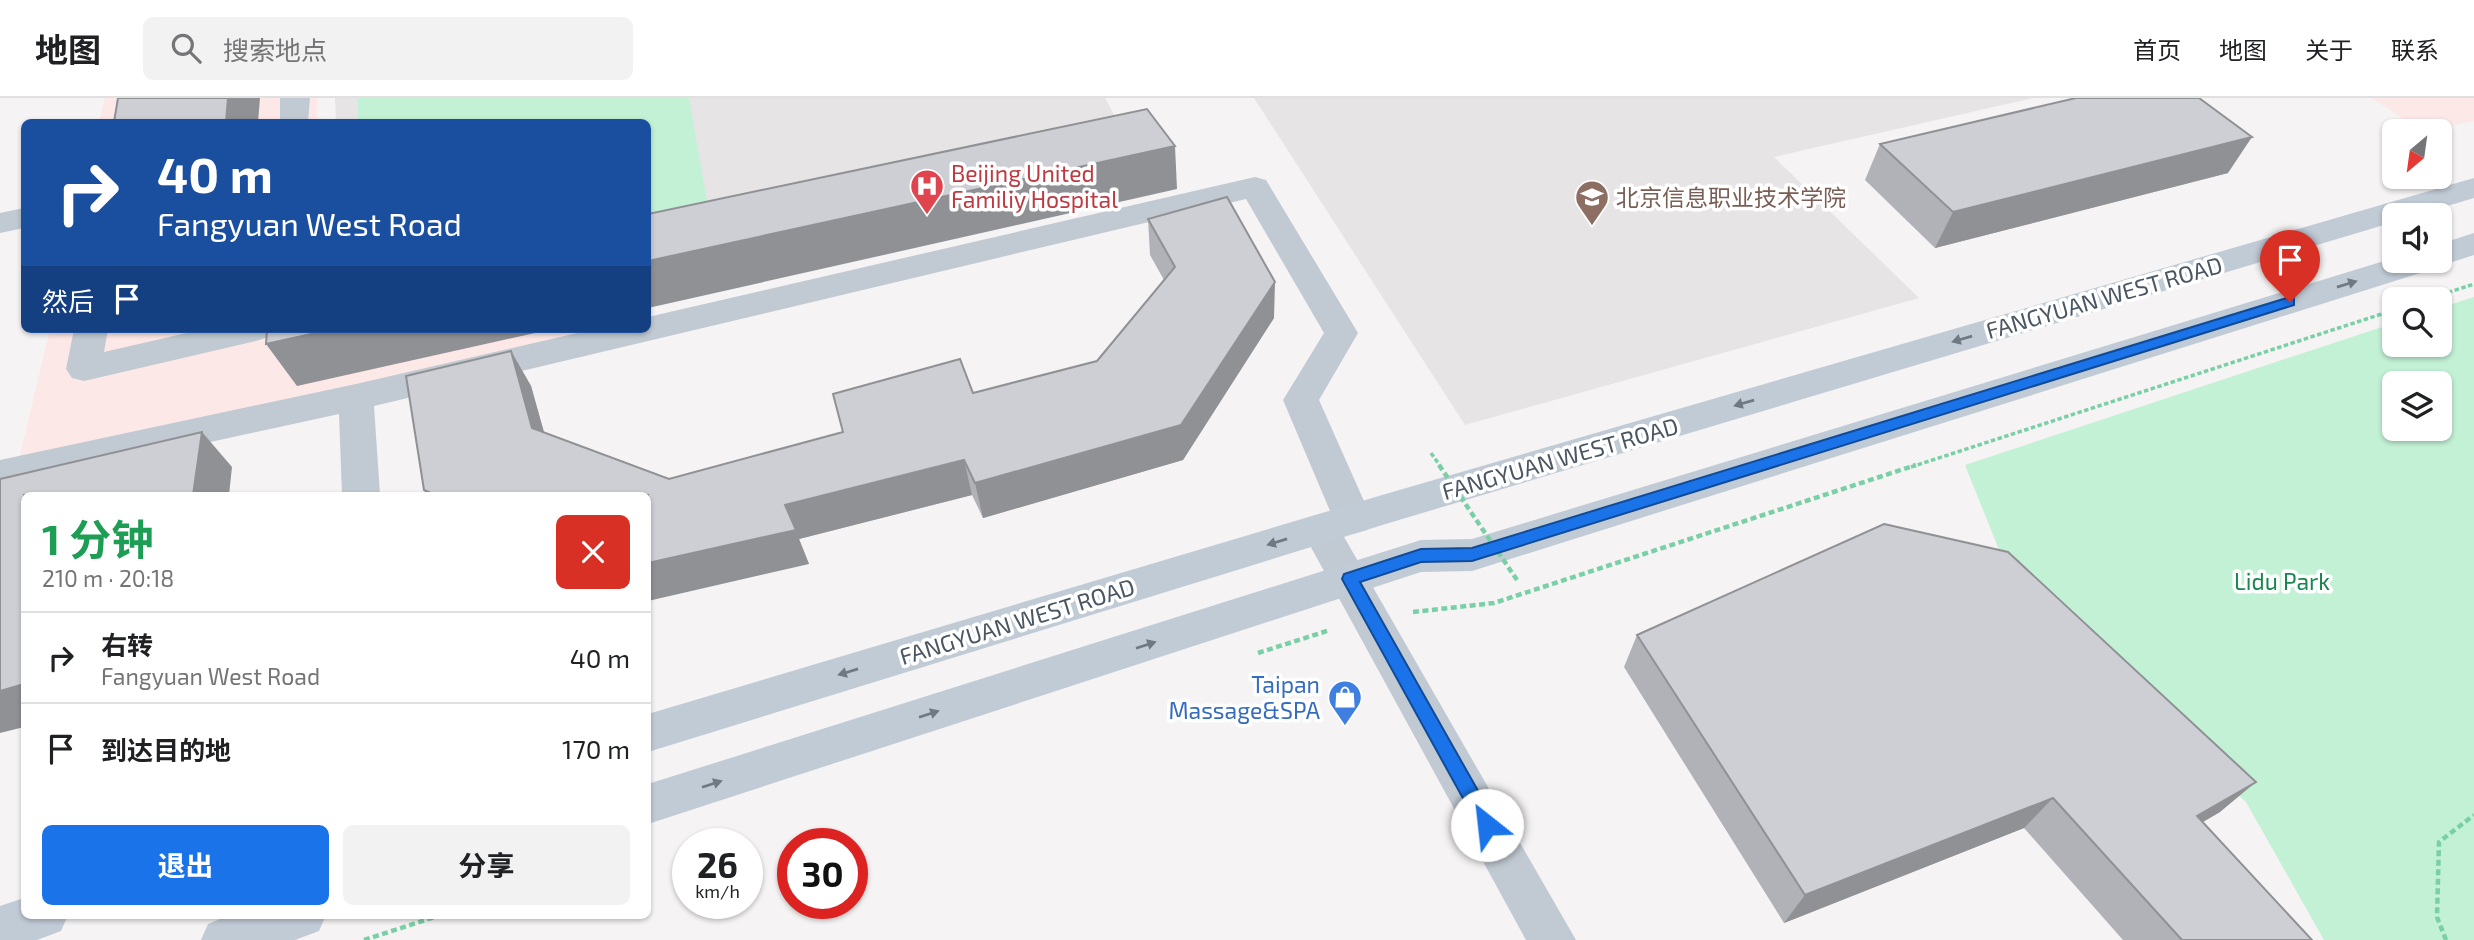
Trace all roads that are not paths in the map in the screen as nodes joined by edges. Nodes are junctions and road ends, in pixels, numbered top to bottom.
1 (295, 98) edge
2 (294, 119) edge
3 (2474, 188) edge
4 (21, 219) edge
5 (0, 223) edge
6 (2474, 244) edge
7 (2452, 251) edge
8 (2382, 273) edge
9 (651, 328) edge
10 (90, 333) edge
11 (239, 333) edge
12 (630, 333) edge
13 (356, 397) junction
14 (0, 474) edge
15 (361, 492) edge
16 (1336, 524) junction
17 (1350, 579) junction
18 (651, 732) edge
19 (651, 803) edge
20 (31, 919) edge
21 (290, 919) edge
22 (0, 929) edge
23 (225, 940) edge
24 (1552, 940) edge

1 - 2 street
3 -> 16 main road, FANGYUAN WEST ROAD
4 - 5 street
6 - 7 main road
17 -> 8 main road
9 - 16 street
10 - 11 street
12 - 13 street
13 - 14 street
13 - 15 street
16 - 17 street
16 -> 18 main road, FANGYUAN WEST ROAD
19 -> 17 main road
17 - 24 street
20 - 22 main road
21 - 23 main road

